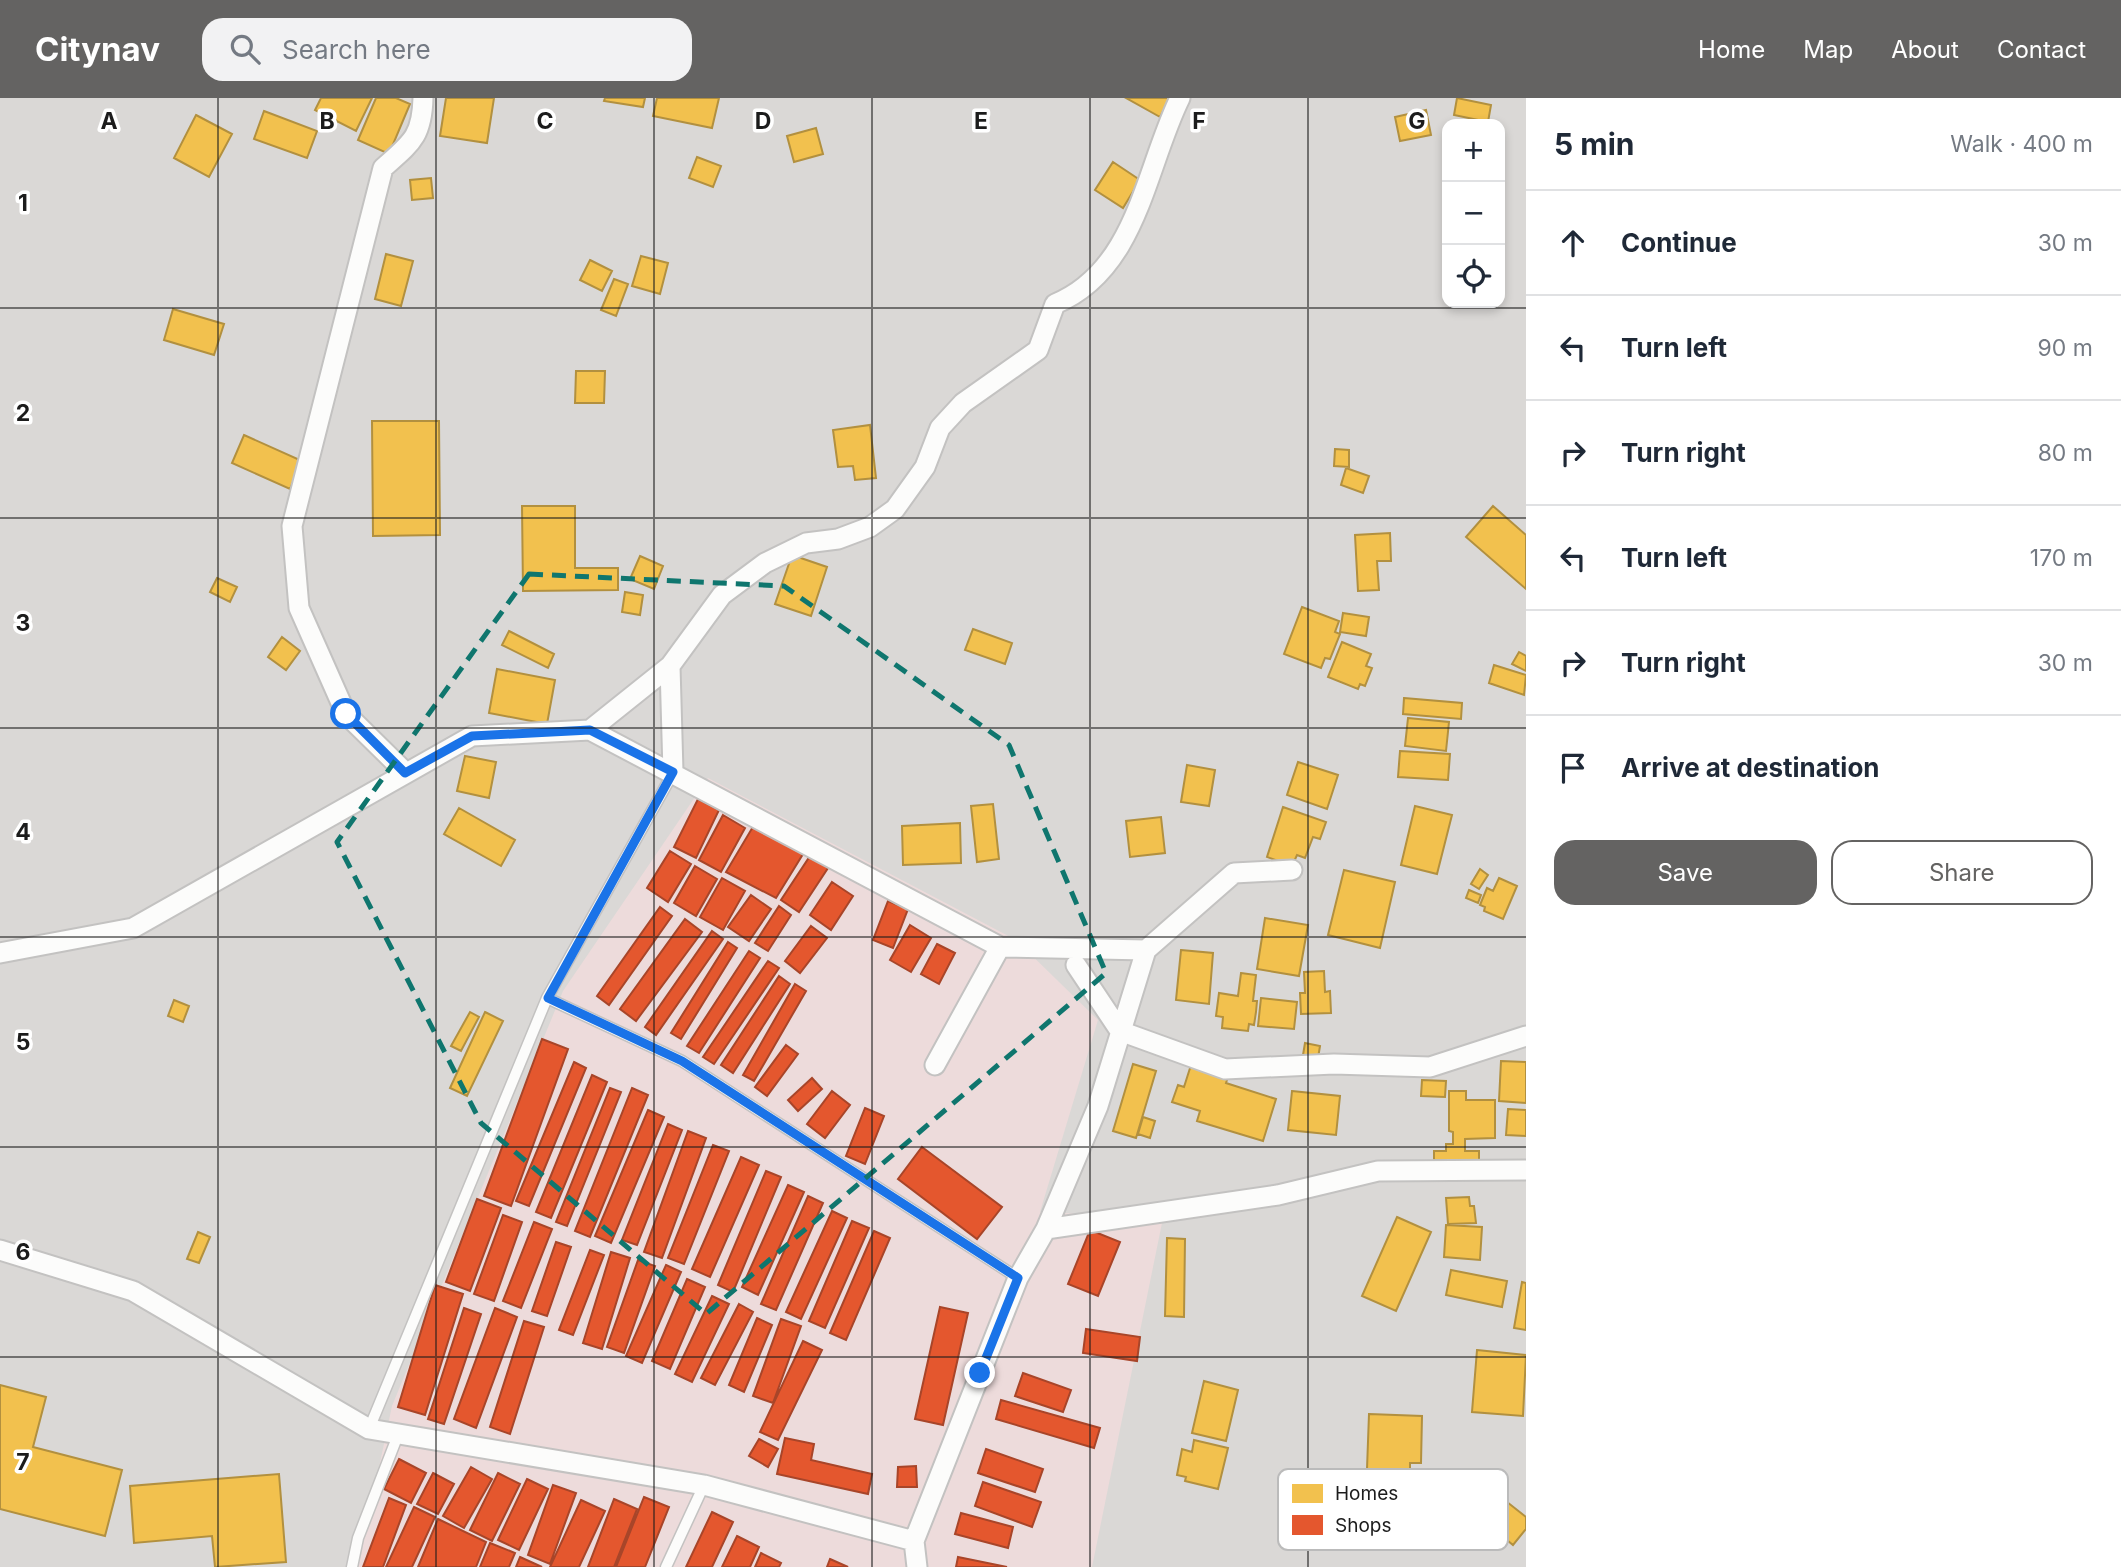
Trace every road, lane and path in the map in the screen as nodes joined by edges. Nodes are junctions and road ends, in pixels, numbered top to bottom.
1 (423, 98) edge
2 (1180, 98) edge
3 (670, 666) junction
4 (590, 730) junction
5 (673, 772) junction
6 (405, 773) junction
7 (1292, 870) dead end
8 (1000, 947) junction
9 (1146, 950) junction
10 (0, 953) edge
11 (1076, 965) dead end
12 (548, 998) junction
13 (1120, 1031) junction
14 (1526, 1036) edge
15 (935, 1065) dead end
16 (1526, 1170) edge
17 (1046, 1229) junction
18 (0, 1250) edge
19 (1018, 1278) junction
20 (369, 1429) junction
21 (398, 1436) junction
22 (704, 1485) junction
23 (914, 1541) junction
24 (352, 1567) edge
25 (666, 1567) edge
26 (917, 1567) edge

1 - 6 street
2 - 3 street
3 - 4 street
3 - 5 street
4 - 5 street
4 - 6 street
5 - 8 street
5 - 12 lane
6 - 10 street
7 - 9 street
8 - 9 street
8 - 15 street
9 - 13 street
11 - 13 street
12 - 19 lane
12 - 20 lane
13 - 14 street
13 - 17 street
16 - 17 street
17 - 19 street
18 - 20 street
19 - 23 street
20 - 21 street
21 - 22 street
21 - 24 lane
22 - 23 street
22 - 25 lane
23 - 26 street

